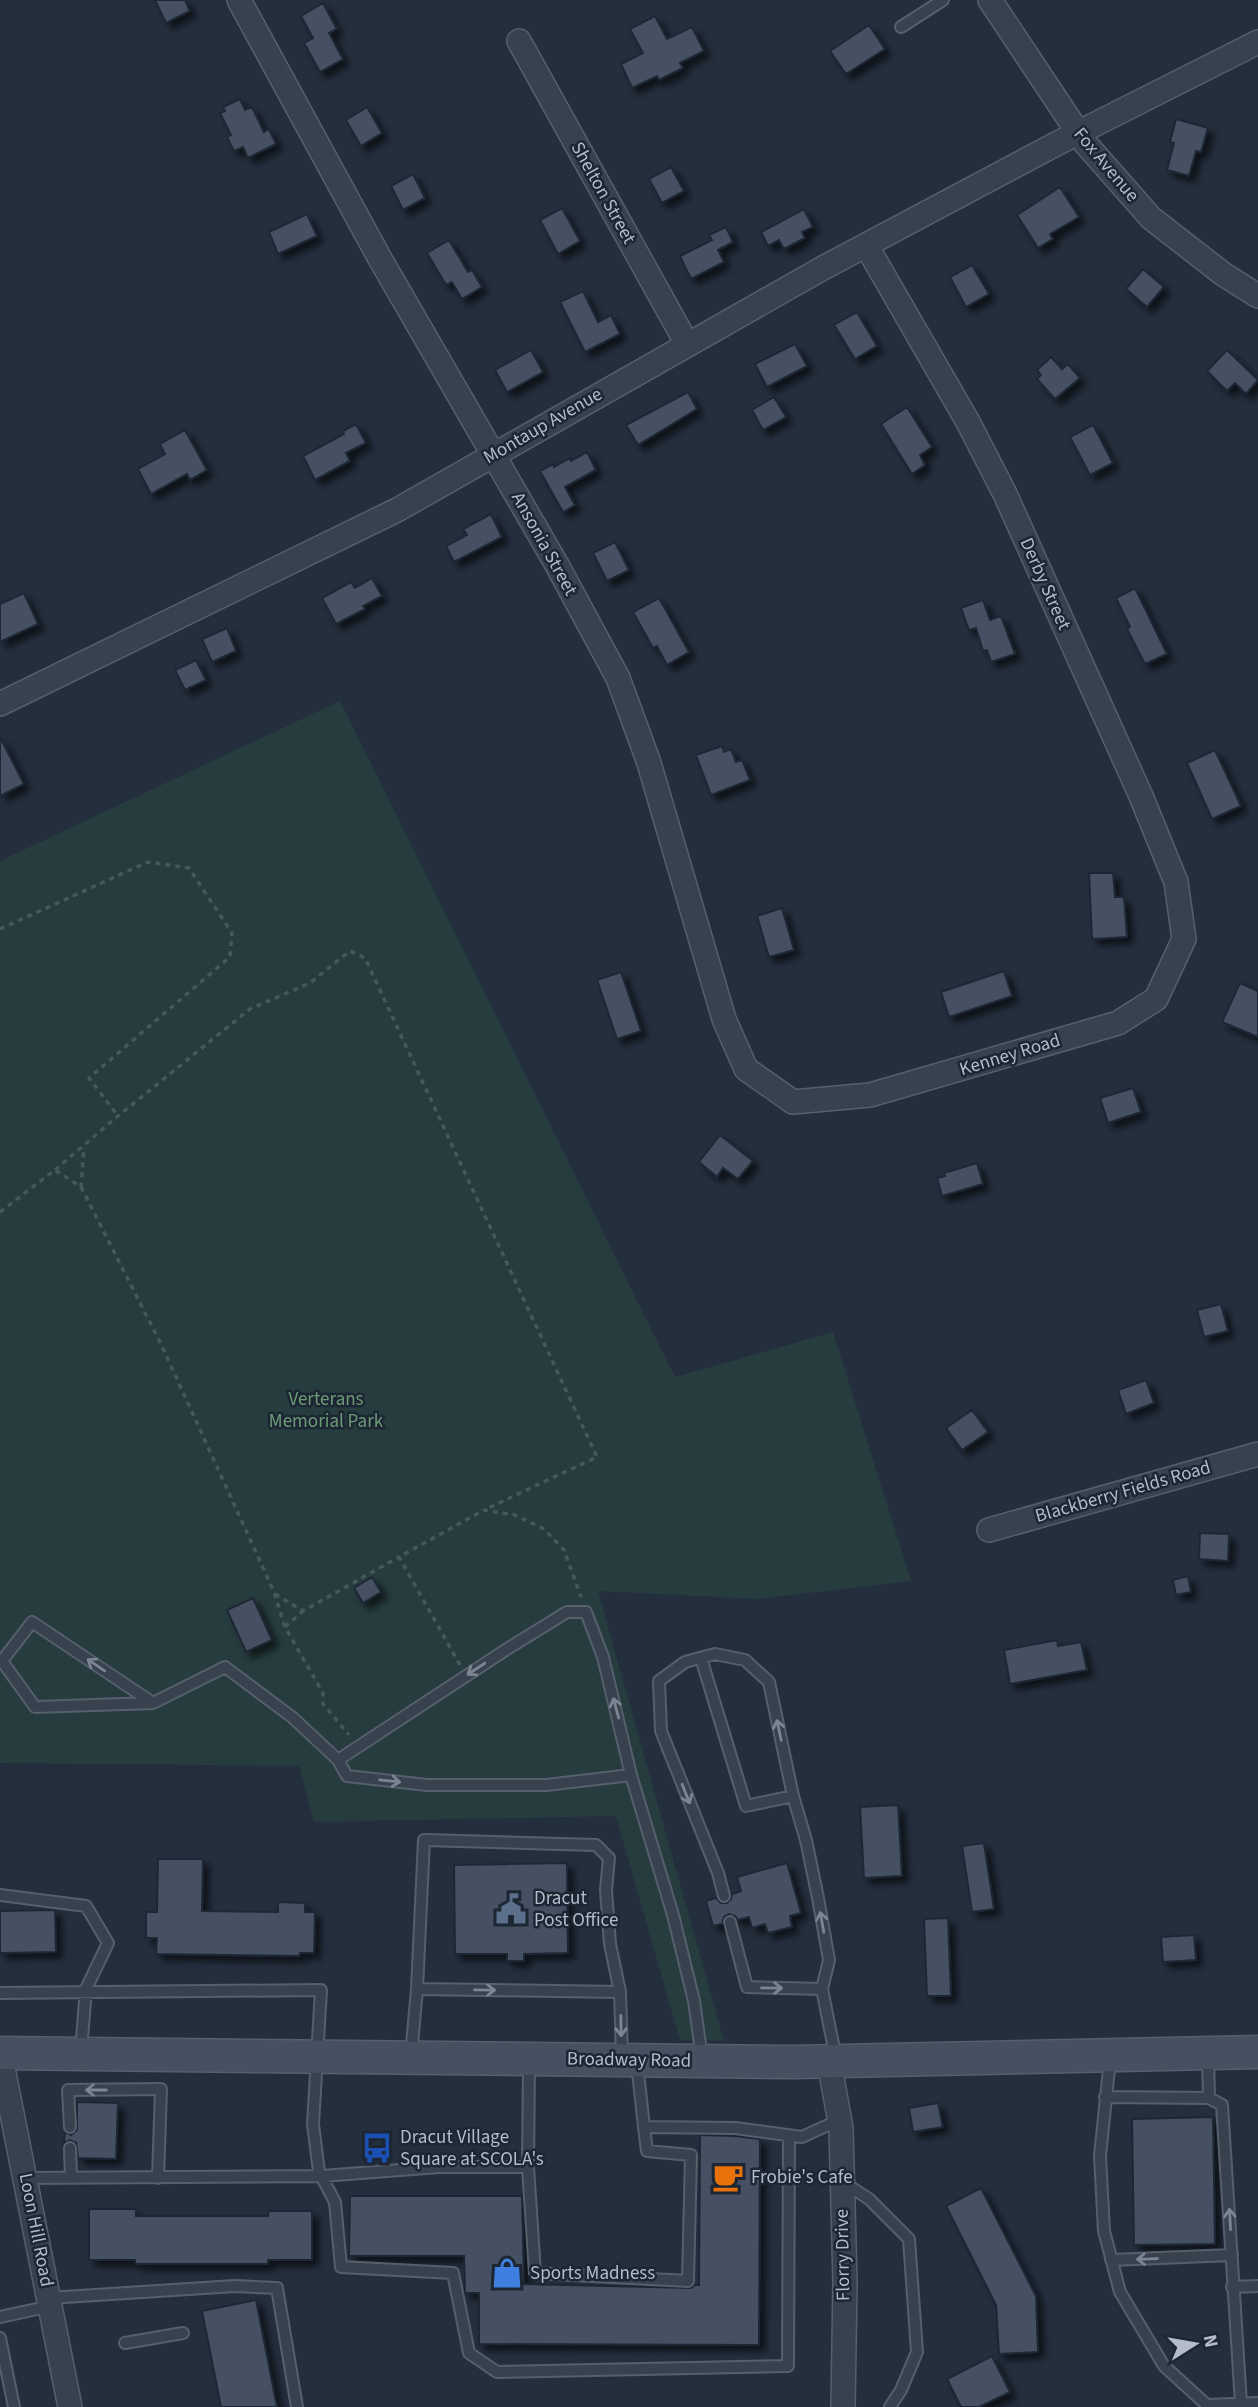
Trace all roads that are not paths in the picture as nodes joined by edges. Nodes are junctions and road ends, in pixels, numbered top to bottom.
1 (239, 0) edge
2 (943, 0) edge
3 (990, 0) edge
4 (901, 27) dead end
5 (520, 41) dead end
6 (1258, 42) edge
7 (1078, 133) junction
8 (866, 245) junction
9 (1258, 296) edge
10 (687, 344) junction
11 (493, 454) junction
12 (0, 704) edge
13 (1184, 939) joint
14 (793, 1102) joint
15 (1258, 1454) edge
16 (989, 1530) dead end
17 (701, 1658) junction
18 (153, 1703) junction
19 (338, 1760) junction
20 (631, 1774) junction
21 (793, 1796) junction
22 (0, 1895) edge
23 (724, 1896) dead end
24 (730, 1922) dead end
25 (417, 1989) junction
26 (822, 1989) junction
27 (620, 1992) junction
28 (0, 1993) edge
29 (85, 1994) junction
30 (1258, 2052) edge
31 (0, 2053) edge
32 (81, 2053) junction
33 (1208, 2054) junction
34 (317, 2055) junction
35 (1110, 2056) junction
36 (411, 2057) junction
37 (529, 2058) junction
38 (630, 2060) junction
39 (702, 2060) junction
40 (833, 2061) junction
41 (1105, 2097) junction
42 (1209, 2098) junction
43 (839, 2120) junction
44 (70, 2127) dead end
45 (644, 2127) junction
46 (789, 2136) junction
47 (70, 2148) dead end
48 (528, 2167) junction
49 (322, 2176) junction
50 (25, 2178) junction
51 (71, 2178) junction
52 (158, 2178) junction
53 (842, 2182) junction
54 (1231, 2255) junction
55 (1111, 2260) junction
56 (1258, 2286) edge
57 (1232, 2287) junction
58 (50, 2302) junction
59 (0, 2317) edge
60 (183, 2333) dead end
61 (0, 2338) edge
62 (125, 2343) dead end
63 (1258, 2403) edge
64 (1241, 2404) junction
65 (1208, 2406) edge
66 (14, 2407) edge
67 (70, 2407) edge
68 (296, 2407) edge
69 (843, 2407) edge
70 (890, 2407) edge

1 - 11 street, Ansonia Street
2 - 4 lane
3 - 7 street, Fox Avenue
5 - 10 street, Shelton Street
6 - 7 street, Montaup Avenue
7 - 8 street, Montaup Avenue
7 - 9 street, Fox Avenue
8 - 10 street, Montaup Avenue
8 - 13 street, Derby Street
10 - 11 street, Montaup Avenue
11 - 12 street, Montaup Avenue
11 - 14 street, Ansonia Street
13 - 14 street, Kenney Road
15 - 16 street, Blackberry Fields Road
21 -> 17 lane
17 - 21 lane
17 -> 23 lane
18 -> 18 lane
18 - 19 lane
19 -> 20 lane
20 -> 19 lane
20 - 39 lane
26 -> 21 lane
22 - 29 lane
24 -> 26 lane
25 -> 27 lane
25 - 27 lane
25 - 36 lane
26 - 40 lane
27 -> 38 lane
28 - 29 lane
29 - 32 lane
29 - 34 lane
30 - 33 main road, Broadway Road
31 - 32 main road, Broadway Road
31 - 50 street, Loon Hill Road
32 - 34 main road, Broadway Road
33 - 35 main road, Broadway Road
33 - 42 lane
34 - 36 main road, Broadway Road
34 - 49 lane
35 - 40 main road, Broadway Road
35 - 41 lane
36 - 37 main road, Broadway Road
37 - 38 main road, Broadway Road
37 - 48 lane
38 - 39 main road, Broadway Road
38 - 45 lane
39 - 40 main road, Broadway Road
40 - 43 street, Florry Drive
41 - 42 lane
41 - 55 lane
54 -> 42 lane
43 - 46 lane
43 - 53 street, Florry Drive
52 -> 44 lane
45 - 46 lane
45 - 48 lane
46 - 49 lane
47 - 51 lane
48 - 49 lane
49 - 52 lane
50 - 51 lane
50 - 58 street, Loon Hill Road
51 - 52 lane
53 - 69 street, Florry Drive
53 - 70 lane
54 -> 55 lane
54 - 57 lane
55 - 65 lane
56 - 57 lane
57 - 64 lane
58 - 59 lane
58 - 67 street, Loon Hill Road
58 - 68 lane
60 - 62 lane
61 - 66 lane
63 - 64 lane
64 - 65 lane

